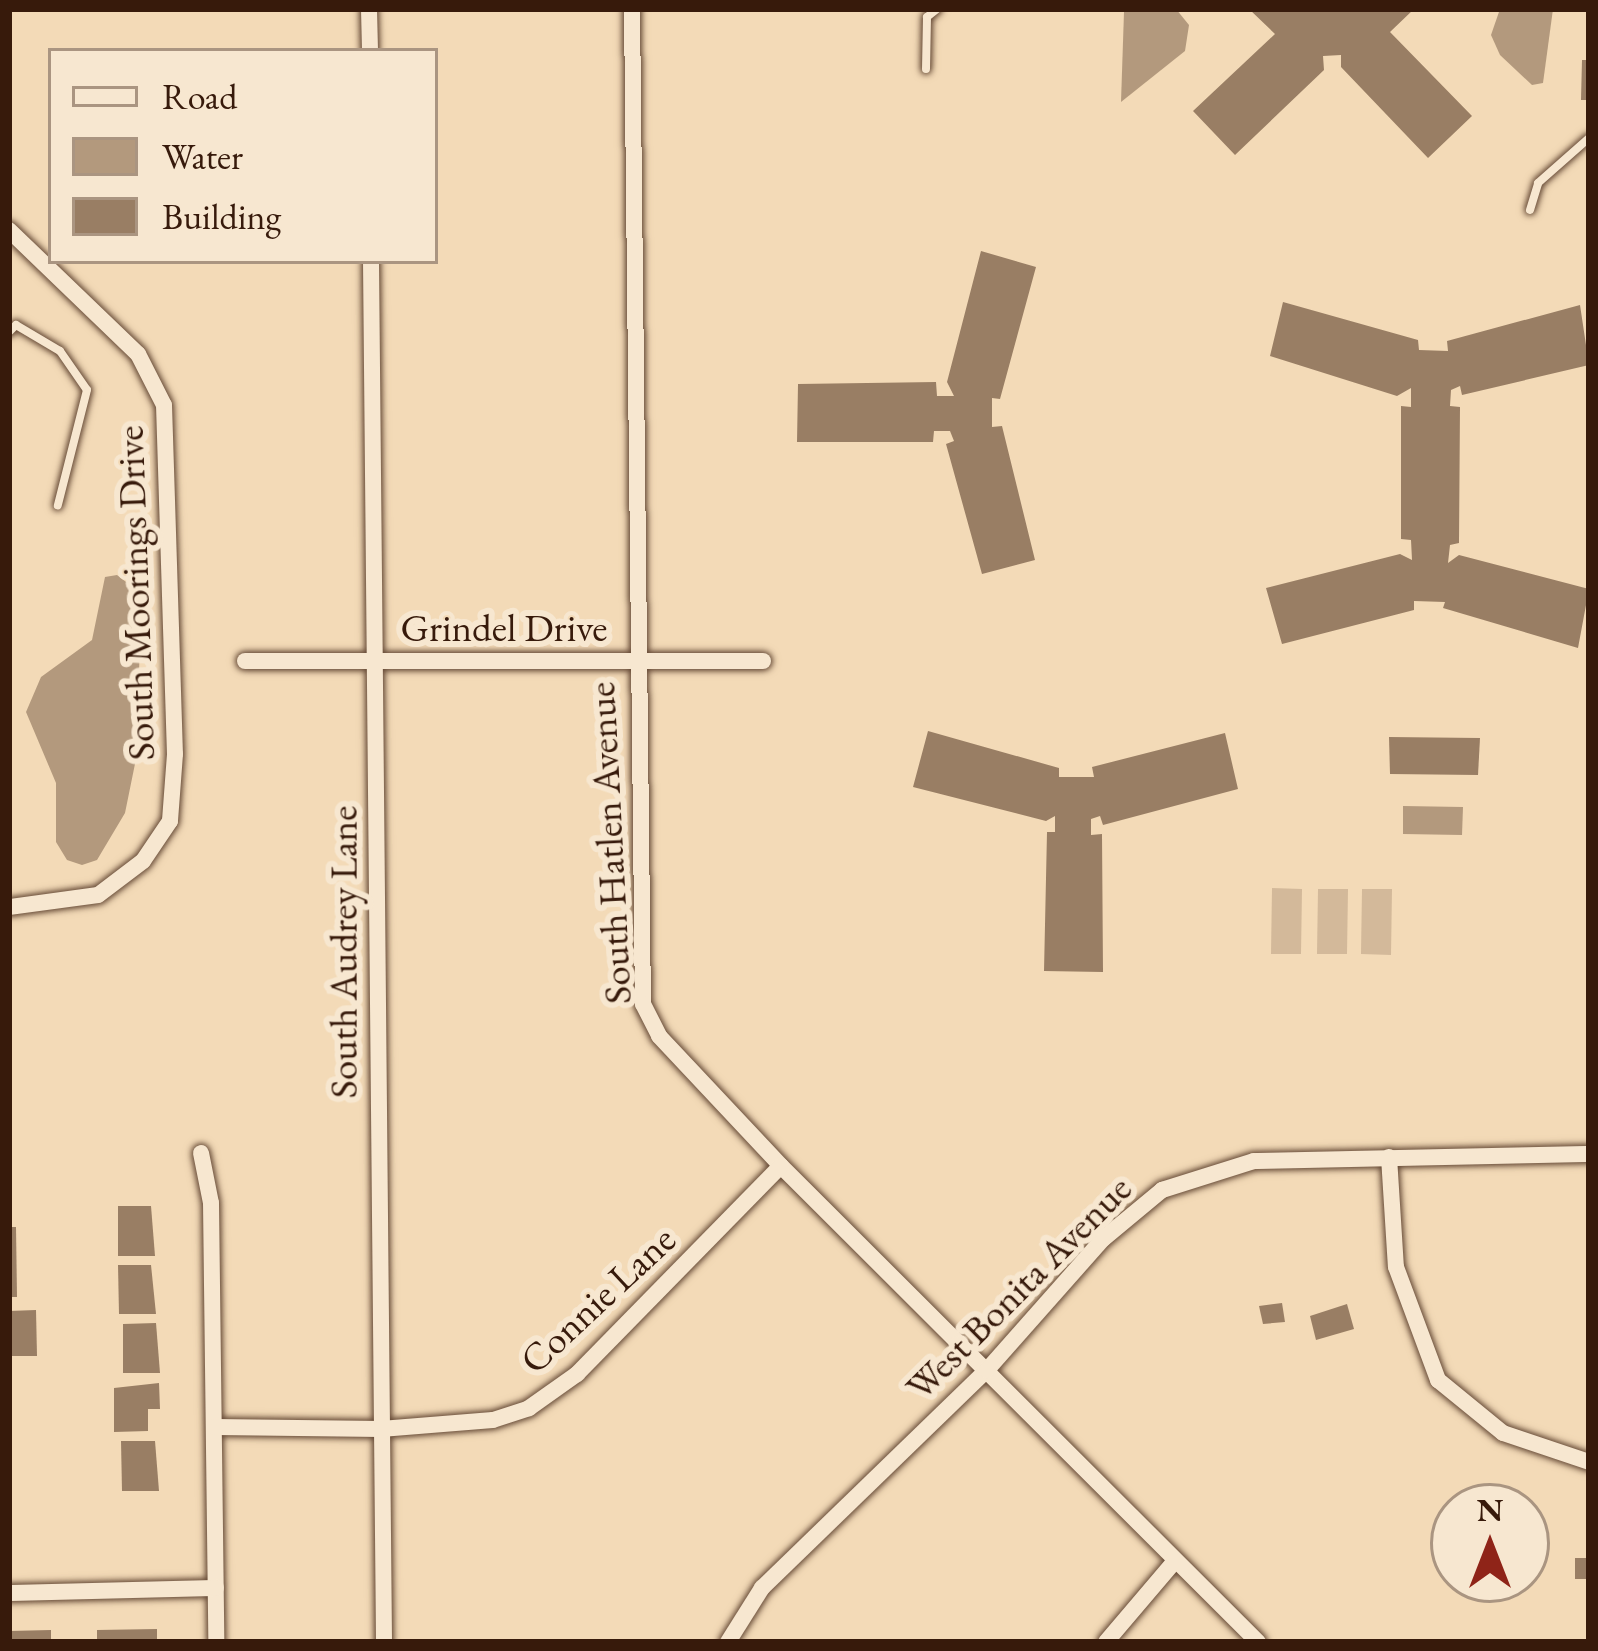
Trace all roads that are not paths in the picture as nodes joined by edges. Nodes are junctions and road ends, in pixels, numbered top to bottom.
1 (369, 9) edge
2 (632, 9) edge
3 (937, 9) edge
4 (370, 48) edge
5 (926, 69) dead end
6 (1589, 138) edge
7 (1530, 210) dead end
8 (9, 230) edge
9 (371, 264) edge
10 (9, 332) edge
11 (58, 505) dead end
12 (245, 662) dead end
13 (375, 662) junction
14 (634, 662) junction
15 (764, 662) dead end
16 (9, 907) edge
17 (201, 1153) dead end
18 (1589, 1154) edge
19 (1389, 1157) junction
20 (781, 1166) junction
21 (987, 1370) junction
22 (215, 1426) junction
23 (381, 1429) junction
24 (1589, 1462) edge
25 (1174, 1562) junction
26 (216, 1588) junction
27 (9, 1593) edge
28 (216, 1642) edge
29 (384, 1642) edge
30 (728, 1642) edge
31 (1106, 1642) edge
32 (1258, 1642) edge

1 - 4 street
2 - 14 street, South Hatlen Avenue
3 - 5 lane
6 - 7 lane
8 - 16 street, South Moorings Drive
9 - 13 street, South Audrey Lane
10 - 11 lane
12 - 13 street, Grindel Drive
13 - 14 street, Grindel Drive
13 - 23 street, South Audrey Lane
14 - 15 street, Grindel Drive
14 - 20 street, South Hatlen Avenue
17 - 22 street
18 - 19 street, West Bonita Avenue
19 - 21 street, West Bonita Avenue
19 - 24 street
20 - 21 street, South Hatlen Avenue
20 - 23 street, Connie Lane
21 - 25 street, South Hatlen Avenue
21 - 30 street, West Bonita Avenue
22 - 23 street, Connie Lane
22 - 26 street
23 - 29 street, South Audrey Lane
25 - 31 street
25 - 32 street, South Hatlen Avenue
26 - 27 street
26 - 28 street

